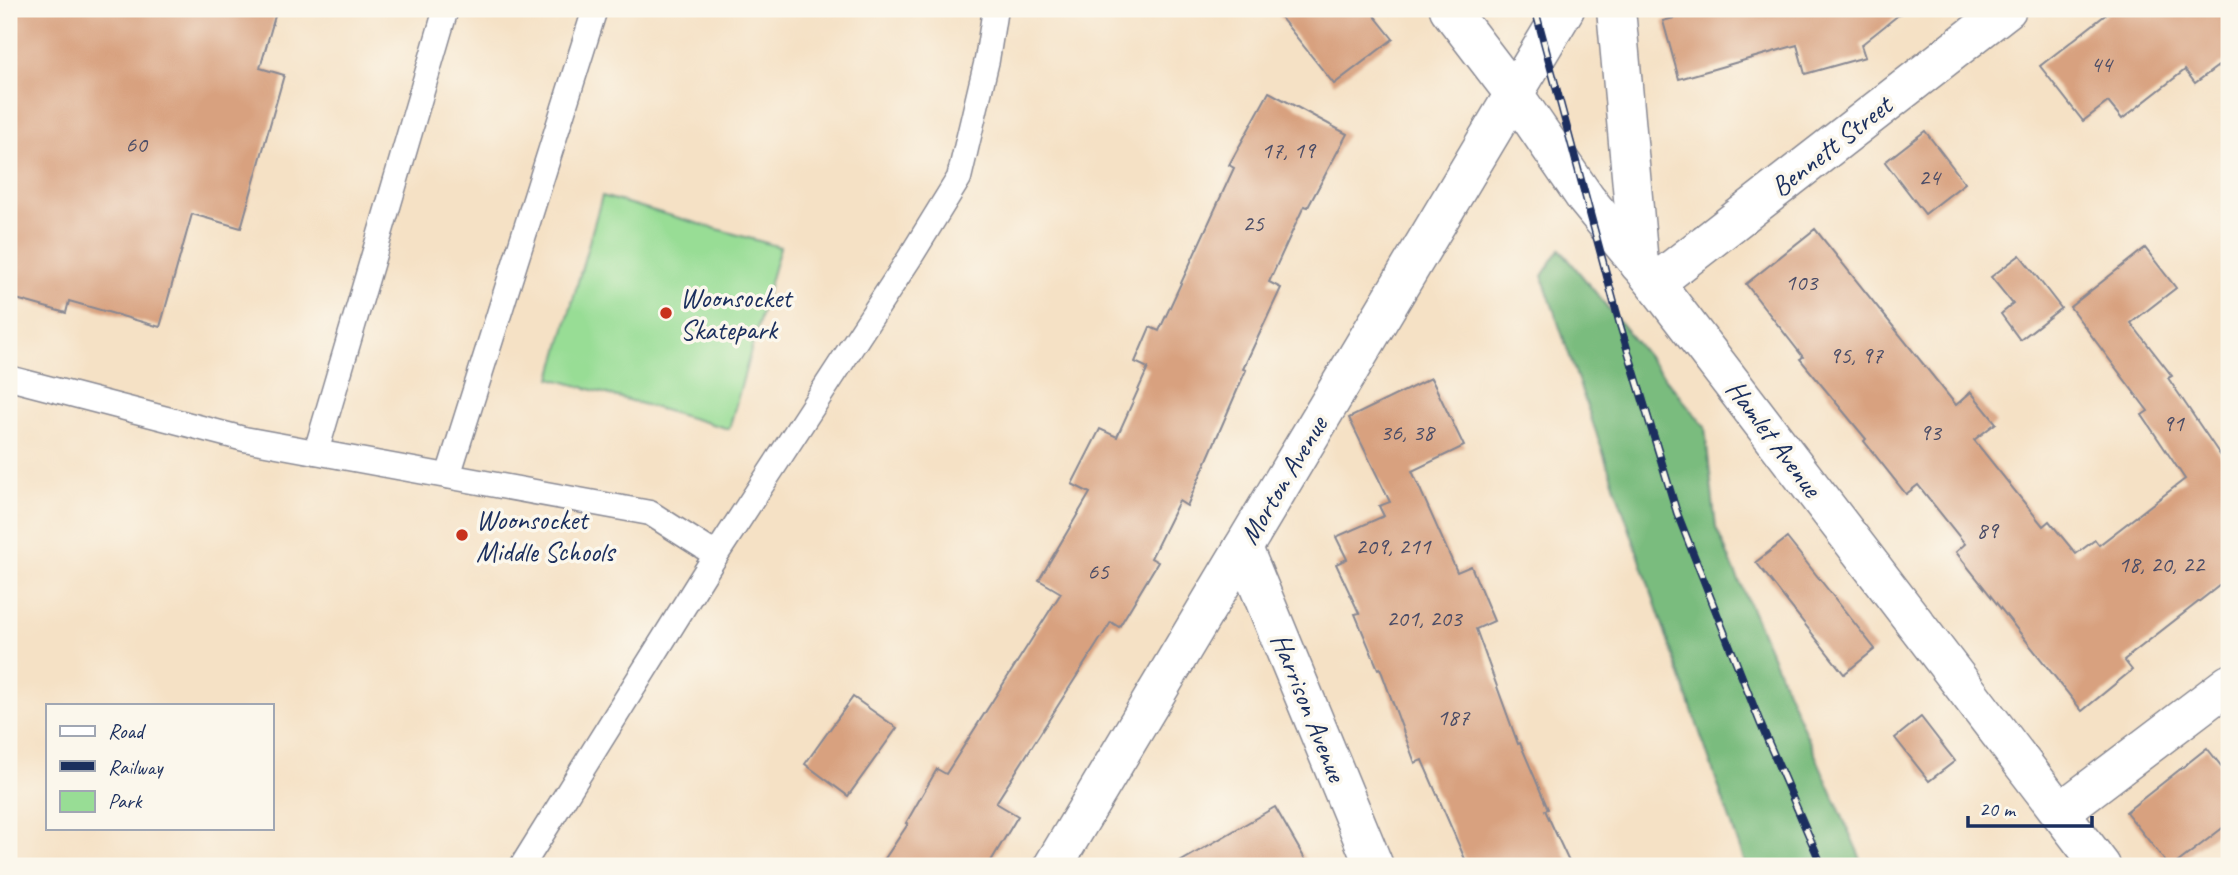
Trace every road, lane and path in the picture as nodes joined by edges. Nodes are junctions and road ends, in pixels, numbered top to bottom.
1 (446, 9) edge
2 (595, 9) edge
3 (995, 9) edge
4 (1449, 9) edge
5 (1565, 9) edge
6 (1616, 9) edge
7 (2007, 9) edge
8 (1514, 94) junction
9 (1647, 273) junction
10 (9, 378) edge
11 (316, 452) junction
12 (448, 476) junction
13 (1243, 548) junction
14 (716, 555) junction
15 (2229, 684) edge
16 (2060, 812) junction
17 (522, 866) edge
18 (1053, 866) edge
19 (1374, 866) edge
20 (2101, 866) edge

1 - 11 lane
2 - 12 lane
3 - 14 lane
4 - 8 street, Hamlet Avenue
5 - 8 street, Morton Avenue
6 - 9 street
7 - 9 street, Bennett Street
8 - 9 street, Hamlet Avenue
8 - 13 street, Morton Avenue
9 - 16 street, Hamlet Avenue
10 - 11 lane
11 - 12 lane
12 - 14 lane
13 - 18 street, Morton Avenue
13 - 19 street, Harrison Avenue
14 - 17 lane
15 - 16 street
16 - 20 street, Hamlet Avenue

